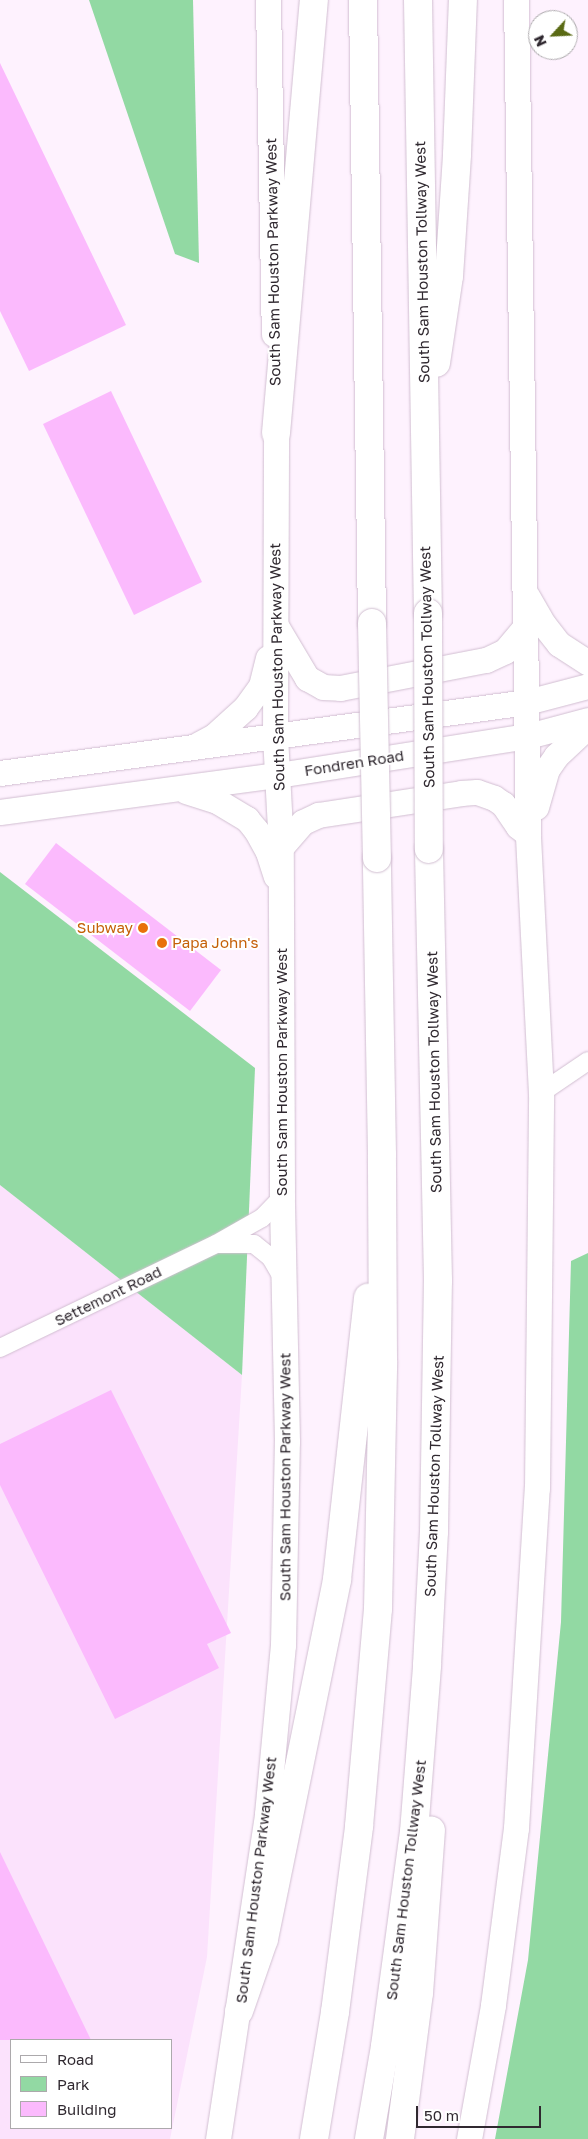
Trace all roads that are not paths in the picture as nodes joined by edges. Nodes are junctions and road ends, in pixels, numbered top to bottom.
1 (268, 0) edge
2 (314, 0) edge
3 (363, 0) edge
4 (418, 0) edge
5 (463, 0) edge
6 (516, 0) edge
7 (276, 434) junction
8 (424, 459) junction
9 (526, 595) junction
10 (276, 626) junction
11 (526, 626) junction
12 (588, 663) edge
13 (588, 686) edge
14 (527, 702) junction
15 (588, 720) edge
16 (588, 726) edge
17 (275, 736) junction
18 (528, 736) junction
19 (194, 746) junction
20 (0, 773) edge
21 (278, 775) junction
22 (176, 788) junction
23 (0, 812) edge
24 (528, 834) junction
25 (282, 846) junction
26 (282, 891) junction
27 (588, 1061) edge
28 (541, 1093) junction
29 (382, 1155) junction
30 (282, 1197) junction
31 (216, 1244) junction
32 (284, 1280) junction
33 (0, 1348) edge
34 (434, 1532) junction
35 (239, 2011) junction
36 (218, 2139) edge
37 (314, 2139) edge
38 (369, 2139) edge
39 (400, 2139) edge
40 (469, 2139) edge

1 - 7 main road, South Sam Houston Parkway West
2 - 7 highway
3 - 29 highway, bridge
4 - 8 highway, South Sam Houston Tollway West
5 - 8 highway
6 - 9 main road
7 - 10 main road, South Sam Houston Parkway West
8 - 34 highway, South Sam Houston Tollway West, bridge
9 - 11 main road
9 - 12 main road
10 - 11 main road
10 - 17 main road, South Sam Houston Parkway West
10 - 19 main road
11 - 14 main road
13 - 14 main road
14 - 17 main road
14 - 18 main road
15 - 18 main road, Fondren Road
16 - 24 main road
17 - 19 main road
17 - 21 main road, South Sam Houston Parkway West
18 - 21 main road, Fondren Road
18 - 24 main road
19 - 20 main road
21 - 22 main road, Fondren Road
21 - 25 main road, South Sam Houston Parkway West
22 - 23 main road, Fondren Road
22 - 26 main road
24 - 25 main road
24 - 28 main road
25 - 26 main road, South Sam Houston Parkway West
26 - 30 main road, South Sam Houston Parkway West
27 - 28 street
28 - 40 main road
29 - 35 highway
29 - 37 highway
30 - 31 street, Settemont Road
30 - 32 main road, South Sam Houston Parkway West
31 - 32 street, Settemont Road
31 - 33 street, Settemont Road
32 - 35 main road, South Sam Houston Parkway West
34 - 38 highway, South Sam Houston Tollway West
34 - 39 highway
35 - 36 main road, South Sam Houston Parkway West

